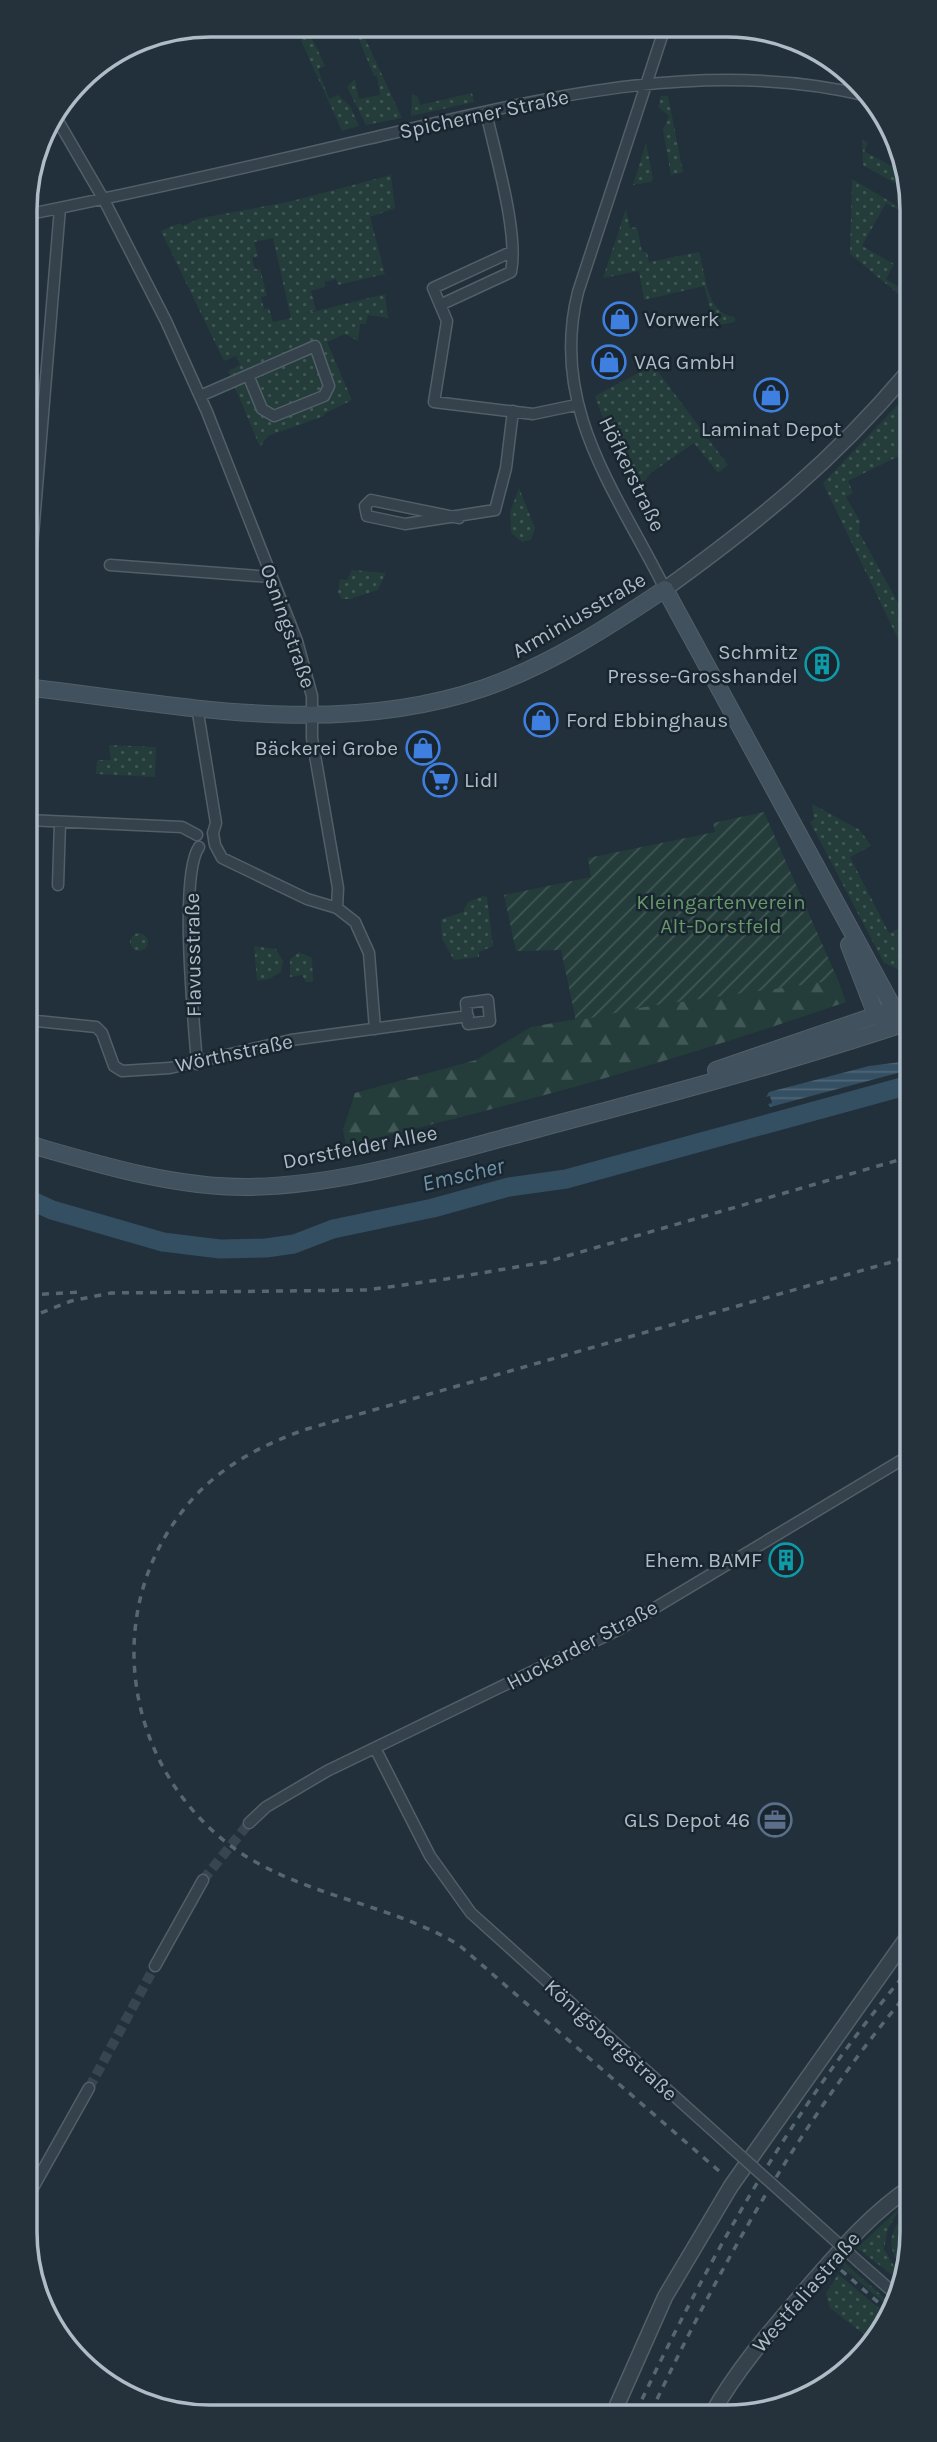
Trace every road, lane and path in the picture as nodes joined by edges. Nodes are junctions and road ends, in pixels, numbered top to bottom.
1 (661, 37) edge
2 (644, 85) junction
3 (856, 94) edge
4 (486, 112) junction
5 (60, 124) edge
6 (104, 200) junction
7 (61, 208) junction
8 (37, 213) edge
9 (511, 252) junction
10 (440, 305) junction
11 (248, 375) junction
12 (900, 380) edge
13 (200, 396) junction
14 (576, 405) junction
15 (513, 411) junction
16 (37, 491) edge
17 (458, 518) junction
18 (110, 565) dead end
19 (271, 577) junction
20 (666, 589) junction
21 (37, 688) edge
22 (197, 707) junction
23 (311, 718) junction
24 (37, 821) edge
25 (61, 822) junction
26 (213, 833) junction
27 (197, 835) junction
28 (215, 845) junction
29 (199, 847) junction
30 (58, 885) dead end
31 (337, 908) junction
32 (837, 909) junction
33 (900, 1004) edge
34 (900, 1006) edge
35 (900, 1008) edge
36 (876, 1015) junction
37 (468, 1016) dead end
38 (37, 1021) edge
39 (900, 1026) edge
40 (891, 1028) junction
41 (375, 1029) junction
42 (197, 1064) junction
43 (616, 1108) junction
44 (37, 1147) edge
45 (900, 1461) edge
46 (376, 1748) junction
47 (249, 1823) tunnel mouth
48 (202, 1880) tunnel mouth
49 (900, 1947) edge
50 (155, 1966) tunnel mouth
51 (89, 2088) tunnel mouth
52 (37, 2181) edge
53 (900, 2195) edge
54 (890, 2290) edge
55 (617, 2405) edge
56 (718, 2405) edge

1 - 2 street, Höfkerstraße
2 - 3 street, Spicherner Straße
2 - 4 street, Spicherner Straße
2 - 14 street, Höfkerstraße
4 - 6 street, Spicherner Straße
4 - 9 street
5 - 6 street
6 - 7 street, Spicherner Straße
6 - 13 street, Osningstraße
7 - 8 street, Spicherner Straße
7 - 16 street
9 - 10 street
9 - 10 street
10 - 15 street
11 - 11 street
11 - 13 street
12 - 20 street, Arminiusstraße
13 - 19 street, Osningstraße
14 - 15 street
14 - 20 street, Höfkerstraße
15 - 17 street
17 - 17 street
18 - 19 street
19 - 23 street, Osningstraße
20 - 23 main road, Arminiusstraße
20 - 32 main road, Höfkerstraße
21 - 22 main road, Arminiusstraße
22 - 23 main road, Arminiusstraße
22 - 26 street
23 - 31 street, Osningstraße
24 - 25 street
25 - 27 street
25 - 30 street
26 - 27 street
26 - 28 street
27 - 29 street
28 - 29 street
28 - 31 street
29 - 42 street, Flavusstraße
31 - 41 street
32 - 33 main road, Höfkerstraße
32 - 36 main road, Höfkerstraße
34 - 36 main road, Dorstfelder Allee
35 - 40 main road
36 - 40 main road, Höfkerstraße
36 - 43 main road, Dorstfelder Allee
37 - 41 street, Wörthstraße
38 - 42 street, Wörthstraße
39 - 40 main road, Dorstfelder Allee
40 - 43 main road, Dorstfelder Allee
41 - 42 street, Wörthstraße
43 - 44 main road, Dorstfelder Allee
45 - 46 street, Huckarder Straße
46 - 47 street, Huckarder Straße
46 - 54 street, Königsbergstraße, bridge
48 - 50 street
49 - 55 street
51 - 52 street
53 - 56 street, Westfaliastraße

